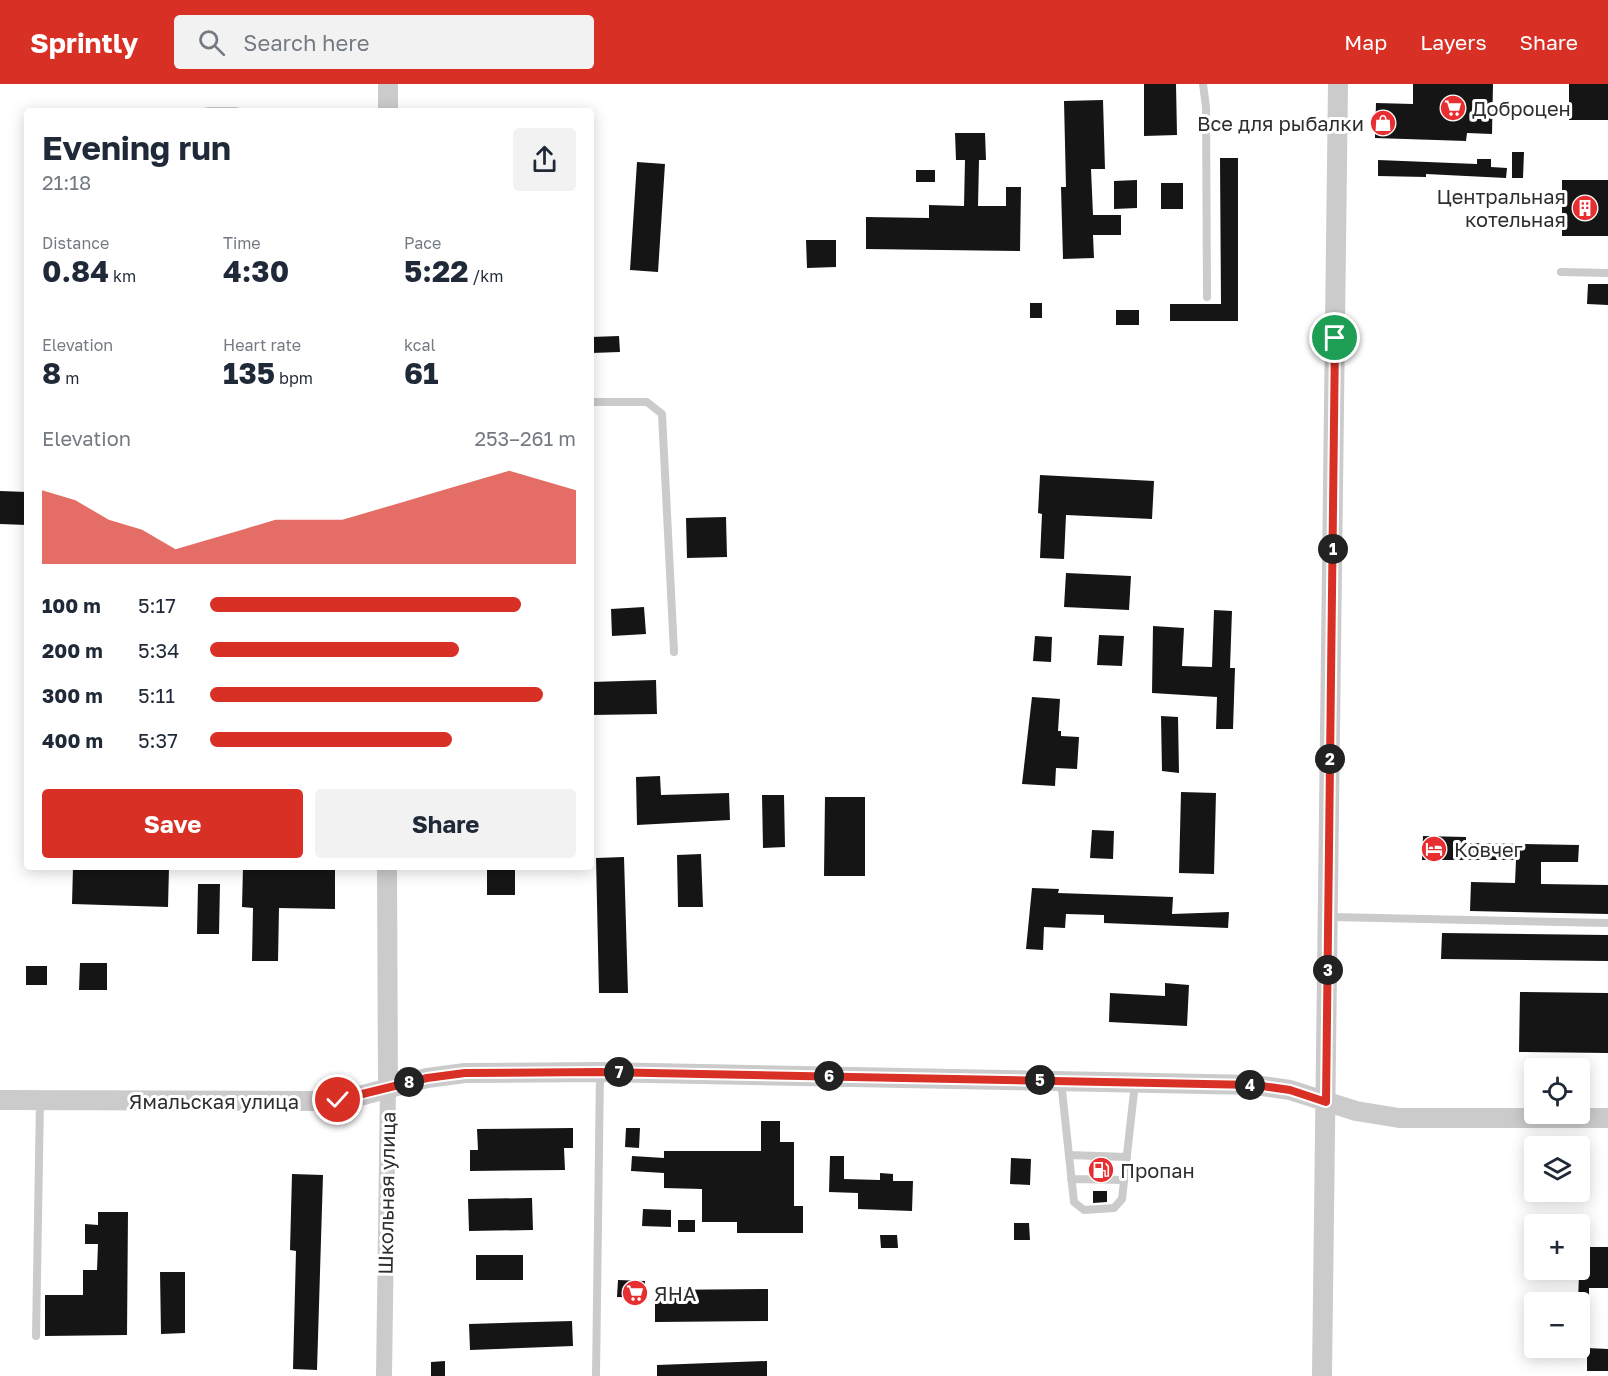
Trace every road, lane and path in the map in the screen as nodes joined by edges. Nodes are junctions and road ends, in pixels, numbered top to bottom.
1 (388, 84) edge
2 (1203, 84) edge
3 (1338, 84) edge
4 (388, 108) edge
5 (1561, 272) dead end
6 (1608, 273) edge
7 (1207, 297) dead end
8 (594, 402) edge
9 (674, 652) dead end
10 (387, 870) edge
11 (1333, 917) dead end
12 (1608, 923) edge
13 (600, 1072) junction
14 (1061, 1081) junction
15 (1135, 1082) junction
16 (388, 1088) junction
17 (0, 1100) edge
18 (40, 1100) junction
19 (1326, 1102) junction
20 (1608, 1118) edge
21 (1069, 1155) junction
22 (1126, 1157) junction
23 (1071, 1179) junction
24 (1124, 1180) junction
25 (36, 1336) dead end
26 (384, 1376) edge
27 (596, 1376) edge
28 (1322, 1376) edge

1 - 4 street
2 - 7 lane
3 - 19 street
5 - 6 lane
8 - 9 lane
10 - 16 street, Школьная улица
11 - 12 lane
13 - 14 street, Ямальская улица
13 - 16 street, Ямальская улица
13 - 27 lane
14 - 15 street, Ямальская улица
14 - 21 lane
15 - 19 street, Ямальская улица
15 - 22 lane
16 - 18 street, Ямальская улица
16 - 26 street, Школьная улица
17 - 18 street, Ямальская улица
18 - 25 lane
19 - 20 street, Ямальская улица
19 - 28 street
21 - 22 lane
21 - 23 lane
22 - 24 lane
23 - 24 lane
23 - 24 lane

